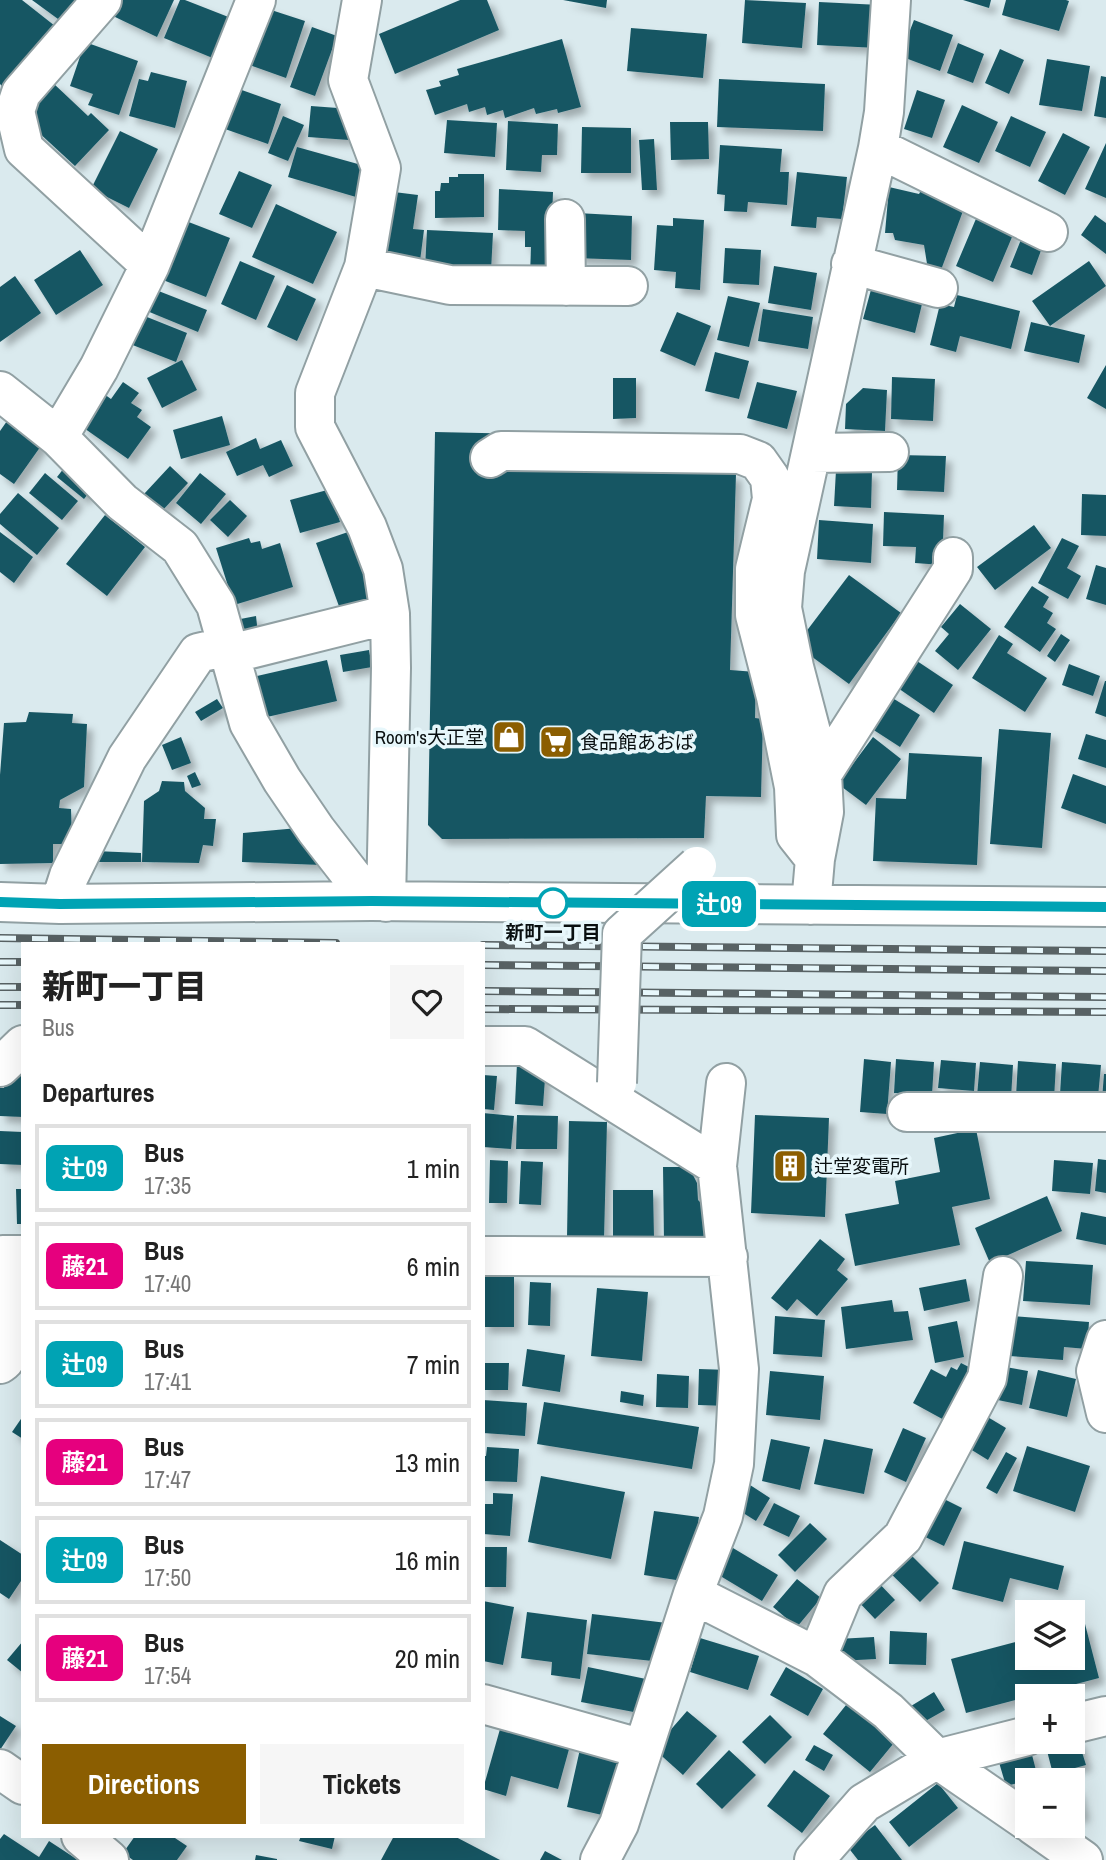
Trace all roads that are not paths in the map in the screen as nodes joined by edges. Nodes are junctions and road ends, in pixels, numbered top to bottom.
1 (102, 0) edge
2 (256, 0) edge
3 (362, 0) edge
4 (891, 0) edge
5 (878, 148) junction
6 (565, 219) dead end
7 (1048, 232) dead end
8 (852, 264) junction
9 (150, 265) junction
10 (363, 267) junction
11 (566, 286) junction
12 (628, 286) dead end
13 (938, 288) dead end
14 (0, 391) edge
15 (58, 438) junction
16 (889, 452) dead end
17 (812, 453) junction
18 (490, 458) dead end
19 (953, 557) dead end
20 (390, 614) junction
21 (229, 650) junction
22 (776, 696) junction
23 (822, 774) junction
24 (824, 812) junction
25 (815, 859) junction
26 (698, 866) dead end
27 (379, 901) junction
28 (0, 902) edge
29 (60, 904) junction
30 (811, 905) junction
31 (1106, 907) edge
32 (485, 1046) edge
33 (21, 1047) edge
34 (0, 1067) edge
35 (617, 1083) dead end
36 (726, 1083) dead end
37 (907, 1112) dead end
38 (1106, 1112) edge
39 (717, 1166) junction
40 (13, 1255) edge
41 (485, 1256) edge
42 (728, 1256) junction
43 (1003, 1276) dead end
44 (1106, 1340) edge
45 (0, 1364) edge
46 (1106, 1413) edge
47 (693, 1594) junction
48 (817, 1657) junction
49 (485, 1705) edge
50 (1106, 1716) edge
51 (1085, 1721) edge
52 (1015, 1739) edge
53 (643, 1749) junction
54 (937, 1759) junction
55 (1015, 1813) edge
56 (83, 1838) edge
57 (1052, 1838) edge
58 (109, 1860) edge
59 (600, 1860) edge
60 (814, 1860) edge
61 (1083, 1860) edge

1 - 9 street
2 - 9 street
3 - 10 street
4 - 5 street
5 - 7 street
5 - 8 street
6 - 11 street
8 - 13 street
8 - 17 street
9 - 15 street
10 - 11 street
10 - 20 street
11 - 12 street
14 - 15 street
15 - 21 street
16 - 17 street
17 - 23 street
18 - 22 street
19 - 23 street
20 - 21 street
20 - 27 street
21 - 27 street
21 - 29 street
22 - 24 street
22 - 25 street
23 - 24 street
24 - 25 street
25 - 30 street
26 - 35 street, bridge
27 - 29 street
27 - 30 street
28 - 29 street
30 - 31 street
32 - 39 street
33 - 34 street
36 - 39 street
37 - 38 street
39 - 42 street
40 - 45 street
41 - 42 street
42 - 47 street
43 - 48 street
44 - 46 street
47 - 48 street
47 - 53 street
48 - 54 street
49 - 53 street
50 - 51 street
52 - 54 street
53 - 59 street
54 - 55 street
54 - 60 street
56 - 58 street
57 - 61 street

